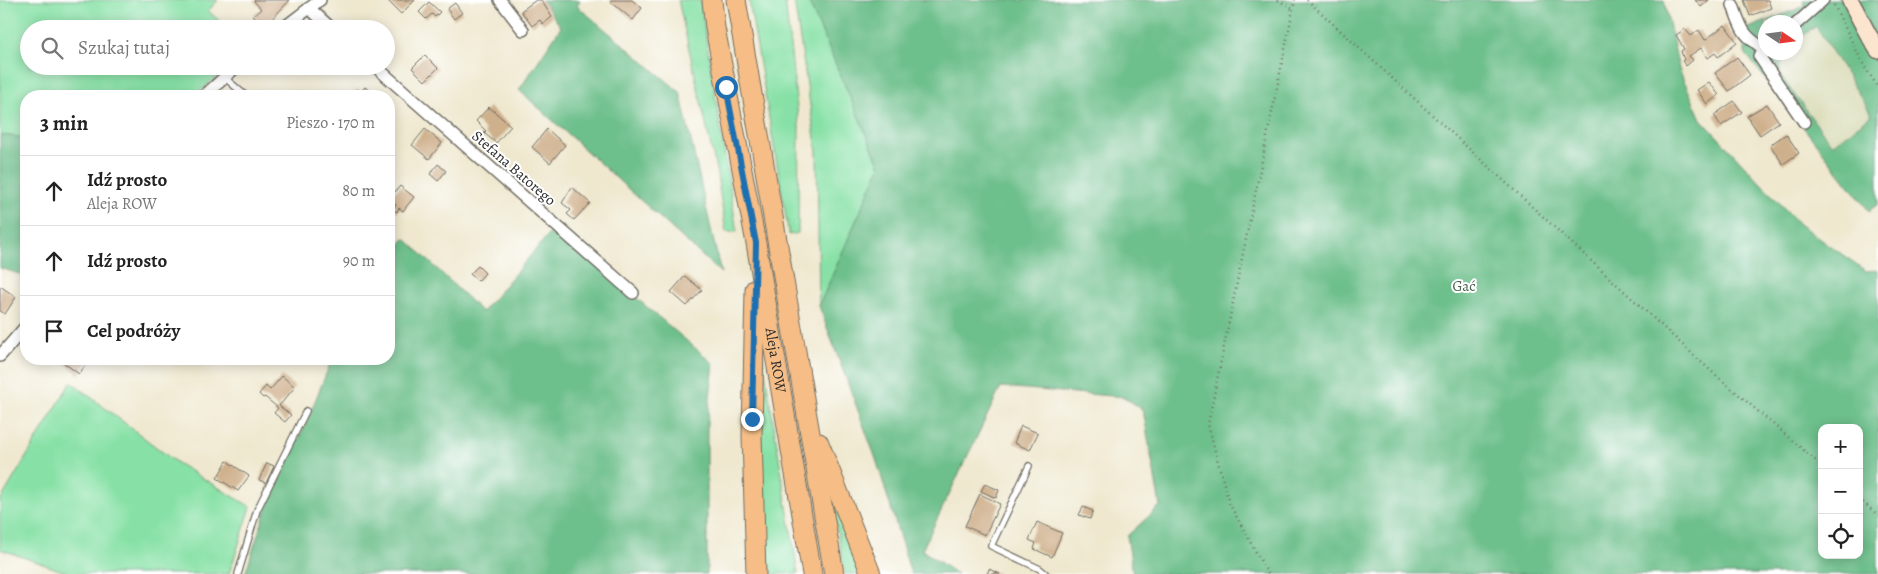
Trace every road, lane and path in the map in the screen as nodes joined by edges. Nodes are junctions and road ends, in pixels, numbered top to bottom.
1 (320, 0) edge
2 (500, 0) edge
3 (712, 0) edge
4 (736, 0) edge
5 (1278, 0) edge
6 (1295, 0) edge
7 (1307, 0) edge
8 (1823, 0) edge
9 (1831, 0) edge
10 (1850, 0) edge
11 (1733, 5) dead end
12 (309, 8) junction
13 (1294, 10) junction
14 (1803, 18) edge
15 (294, 20) edge
16 (322, 20) edge
17 (523, 30) dead end
18 (1758, 45) edge
19 (1878, 50) edge
20 (1762, 60) edge
21 (385, 75) edge
22 (224, 77) joint
23 (1878, 87) edge
24 (210, 90) edge
25 (239, 90) edge
26 (1804, 122) dead end
27 (756, 243) junction
28 (633, 293) dead end
29 (20, 333) edge
30 (0, 356) edge
31 (306, 411) dead end
32 (806, 412) junction
33 (1818, 463) edge
34 (1029, 466) dead end
35 (1863, 502) edge
36 (1878, 515) edge
37 (238, 574) edge
38 (756, 574) edge
39 (812, 574) edge
40 (834, 574) edge
41 (871, 574) edge
42 (1046, 574) edge
43 (1268, 574) edge

1 - 12 street
2 - 17 street
3 - 27 main road, Aleja ROW
4 - 32 main road, Aleja ROW
5 - 13 path
6 - 13 path
7 - 33 path
8 - 14 street
9 - 23 path
10 - 19 main road
11 - 18 street
12 - 15 street
12 - 16 street
13 - 43 path
20 - 26 street
21 - 28 street, Stefana Batorego
22 - 24 street
22 - 25 lane
27 - 38 main road
27 - 39 main road, Aleja ROW
29 - 30 street
31 - 37 lane
32 - 40 main road, Aleja ROW
32 - 41 main road
34 - 42 lane
35 - 36 path

